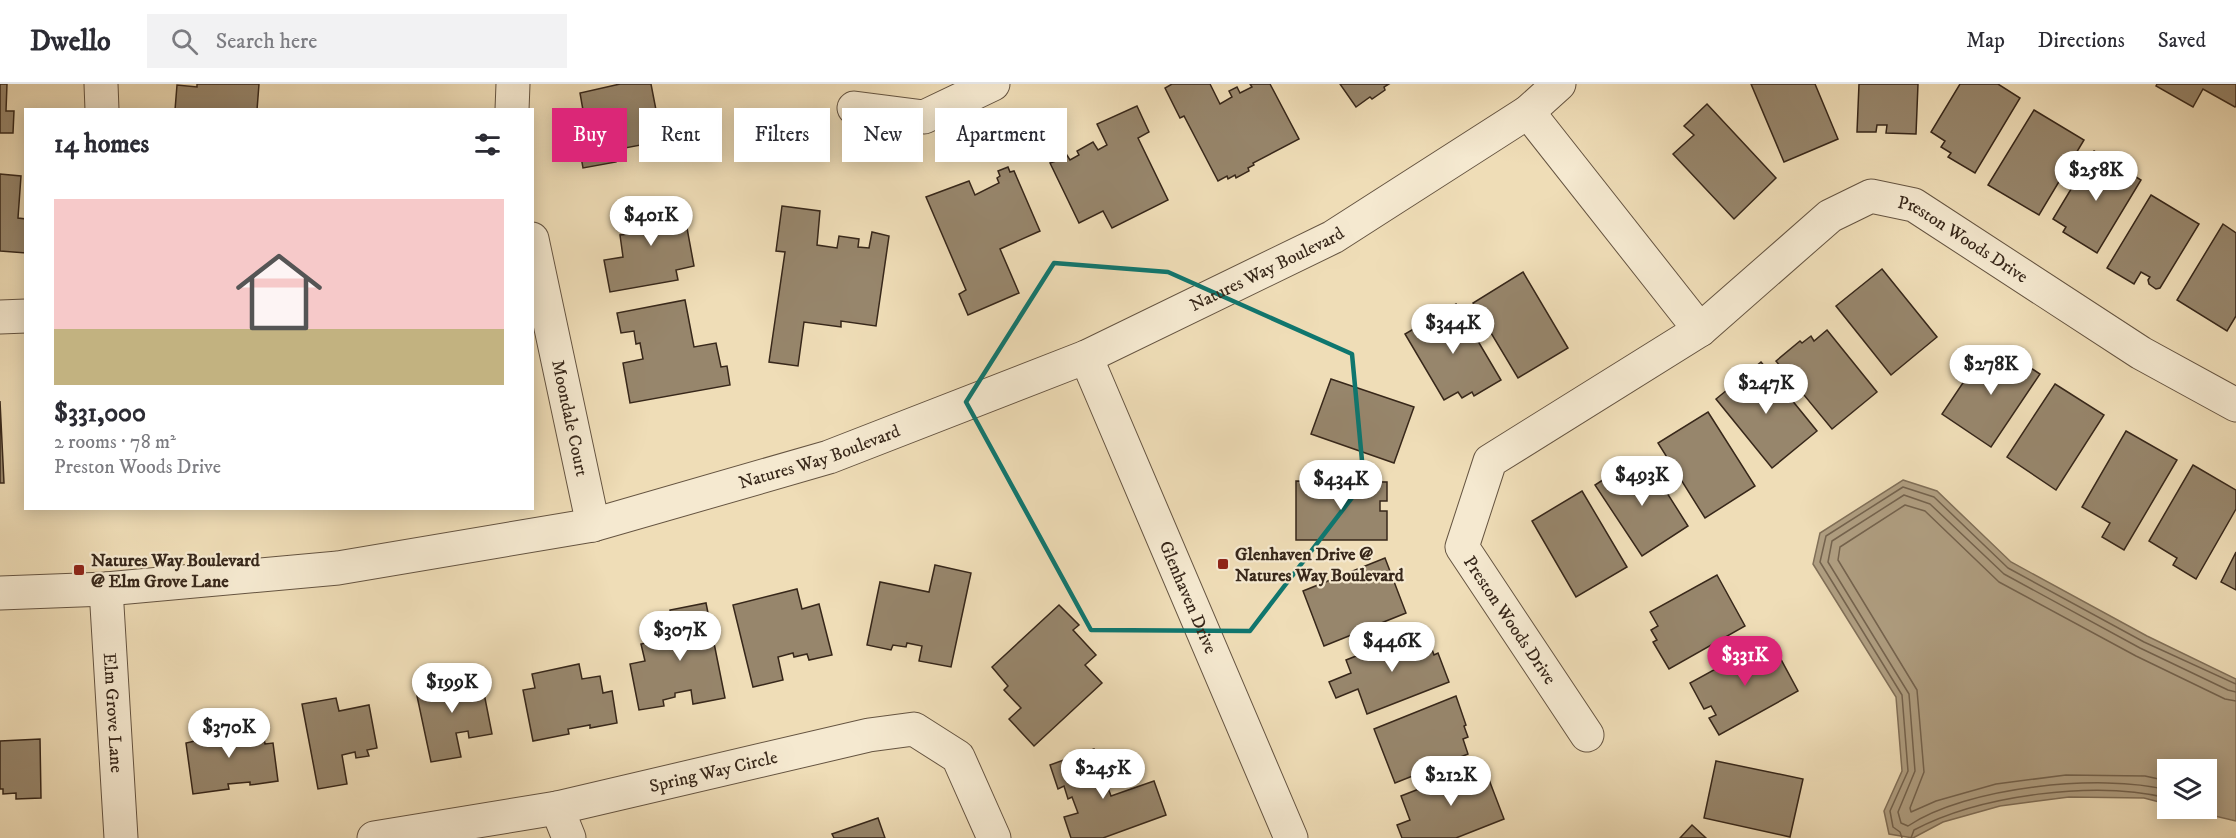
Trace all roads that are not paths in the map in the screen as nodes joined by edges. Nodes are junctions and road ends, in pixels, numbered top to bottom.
1 (101, 84) edge
2 (513, 84) edge
3 (993, 84) edge
4 (1559, 84) edge
5 (102, 108) edge
6 (513, 108) edge
7 (1528, 112) junction
8 (923, 117) edge
9 (534, 252) edge
10 (24, 316) edge
11 (0, 317) edge
12 (1700, 330) junction
13 (1086, 357) junction
14 (2236, 405) edge
15 (593, 525) junction
16 (106, 589) junction
17 (0, 593) edge
18 (1587, 735) dead end
19 (557, 808) junction
20 (121, 838) edge
21 (374, 838) edge
22 (569, 838) edge
23 (994, 838) edge
24 (1290, 838) edge

1 - 5 street
2 - 6 street
3 - 8 street
4 - 7 street, Natures Way Boulevard
7 - 12 street
7 - 13 street, Natures Way Boulevard
9 - 15 street, Moondale Court
10 - 11 street
12 - 14 street, Preston Woods Drive
12 - 18 street, Preston Woods Drive
13 - 15 street, Natures Way Boulevard
13 - 24 street, Glenhaven Drive
15 - 16 street, Natures Way Boulevard
16 - 17 street, Natures Way Boulevard
16 - 20 street, Elm Grove Lane
19 - 21 street, Spring Way Circle
19 - 22 street
19 - 23 street, Spring Way Circle

